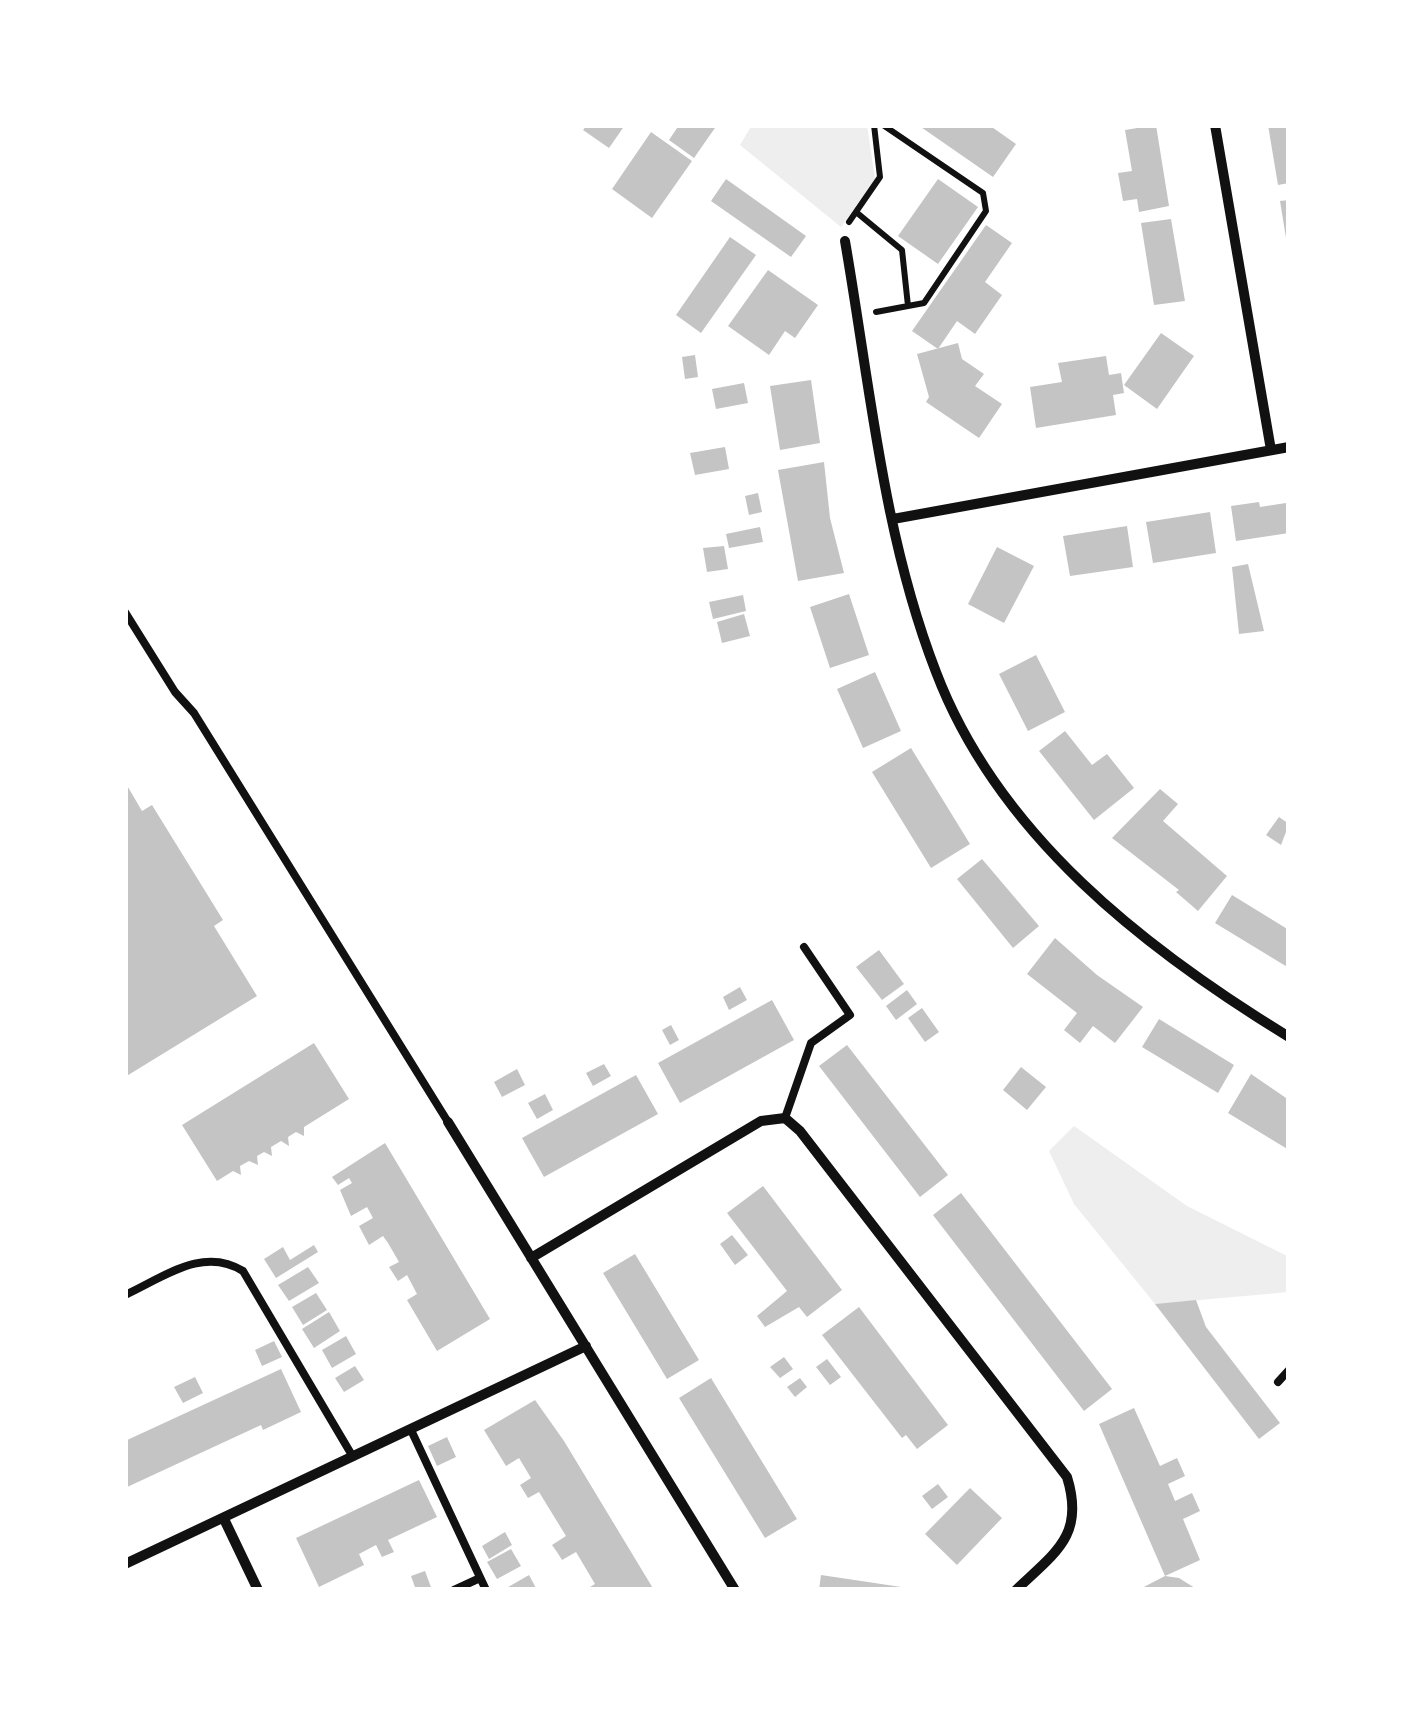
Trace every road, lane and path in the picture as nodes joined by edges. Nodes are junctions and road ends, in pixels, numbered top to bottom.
1 (874, 125) edge
2 (883, 125) edge
3 (1216, 125) edge
4 (856, 212) junction
5 (845, 242) joint
6 (908, 306) junction
7 (858, 315) junction
8 (1289, 447) edge
9 (1271, 450) junction
10 (893, 519) junction
11 (125, 612) edge
12 (804, 948) dead end
13 (1289, 1037) edge
14 (785, 1118) junction
15 (448, 1122) joint
16 (530, 1258) junction
17 (125, 1295) edge
18 (586, 1346) junction
19 (1289, 1370) edge
20 (1278, 1382) dead end
21 (411, 1430) junction
22 (353, 1457) junction
23 (224, 1518) junction
24 (125, 1564) edge
25 (480, 1578) junction
26 (258, 1590) edge
27 (454, 1590) edge
28 (486, 1590) edge
29 (734, 1590) edge
30 (1016, 1590) edge

1 - 4 path
2 - 6 path
3 - 9 street
4 - 5 path
4 - 6 path
5 - 7 street
6 - 7 path
7 - 10 street
8 - 9 street
9 - 10 street
10 - 13 street
11 - 15 lane
12 - 14 lane
14 - 16 street
14 - 30 street
15 - 16 street
16 - 18 street
17 - 22 lane
18 - 21 street
18 - 29 street
19 - 20 lane
21 - 22 street
21 - 25 lane
22 - 23 street
23 - 24 street
23 - 26 street
25 - 27 lane
25 - 28 lane

